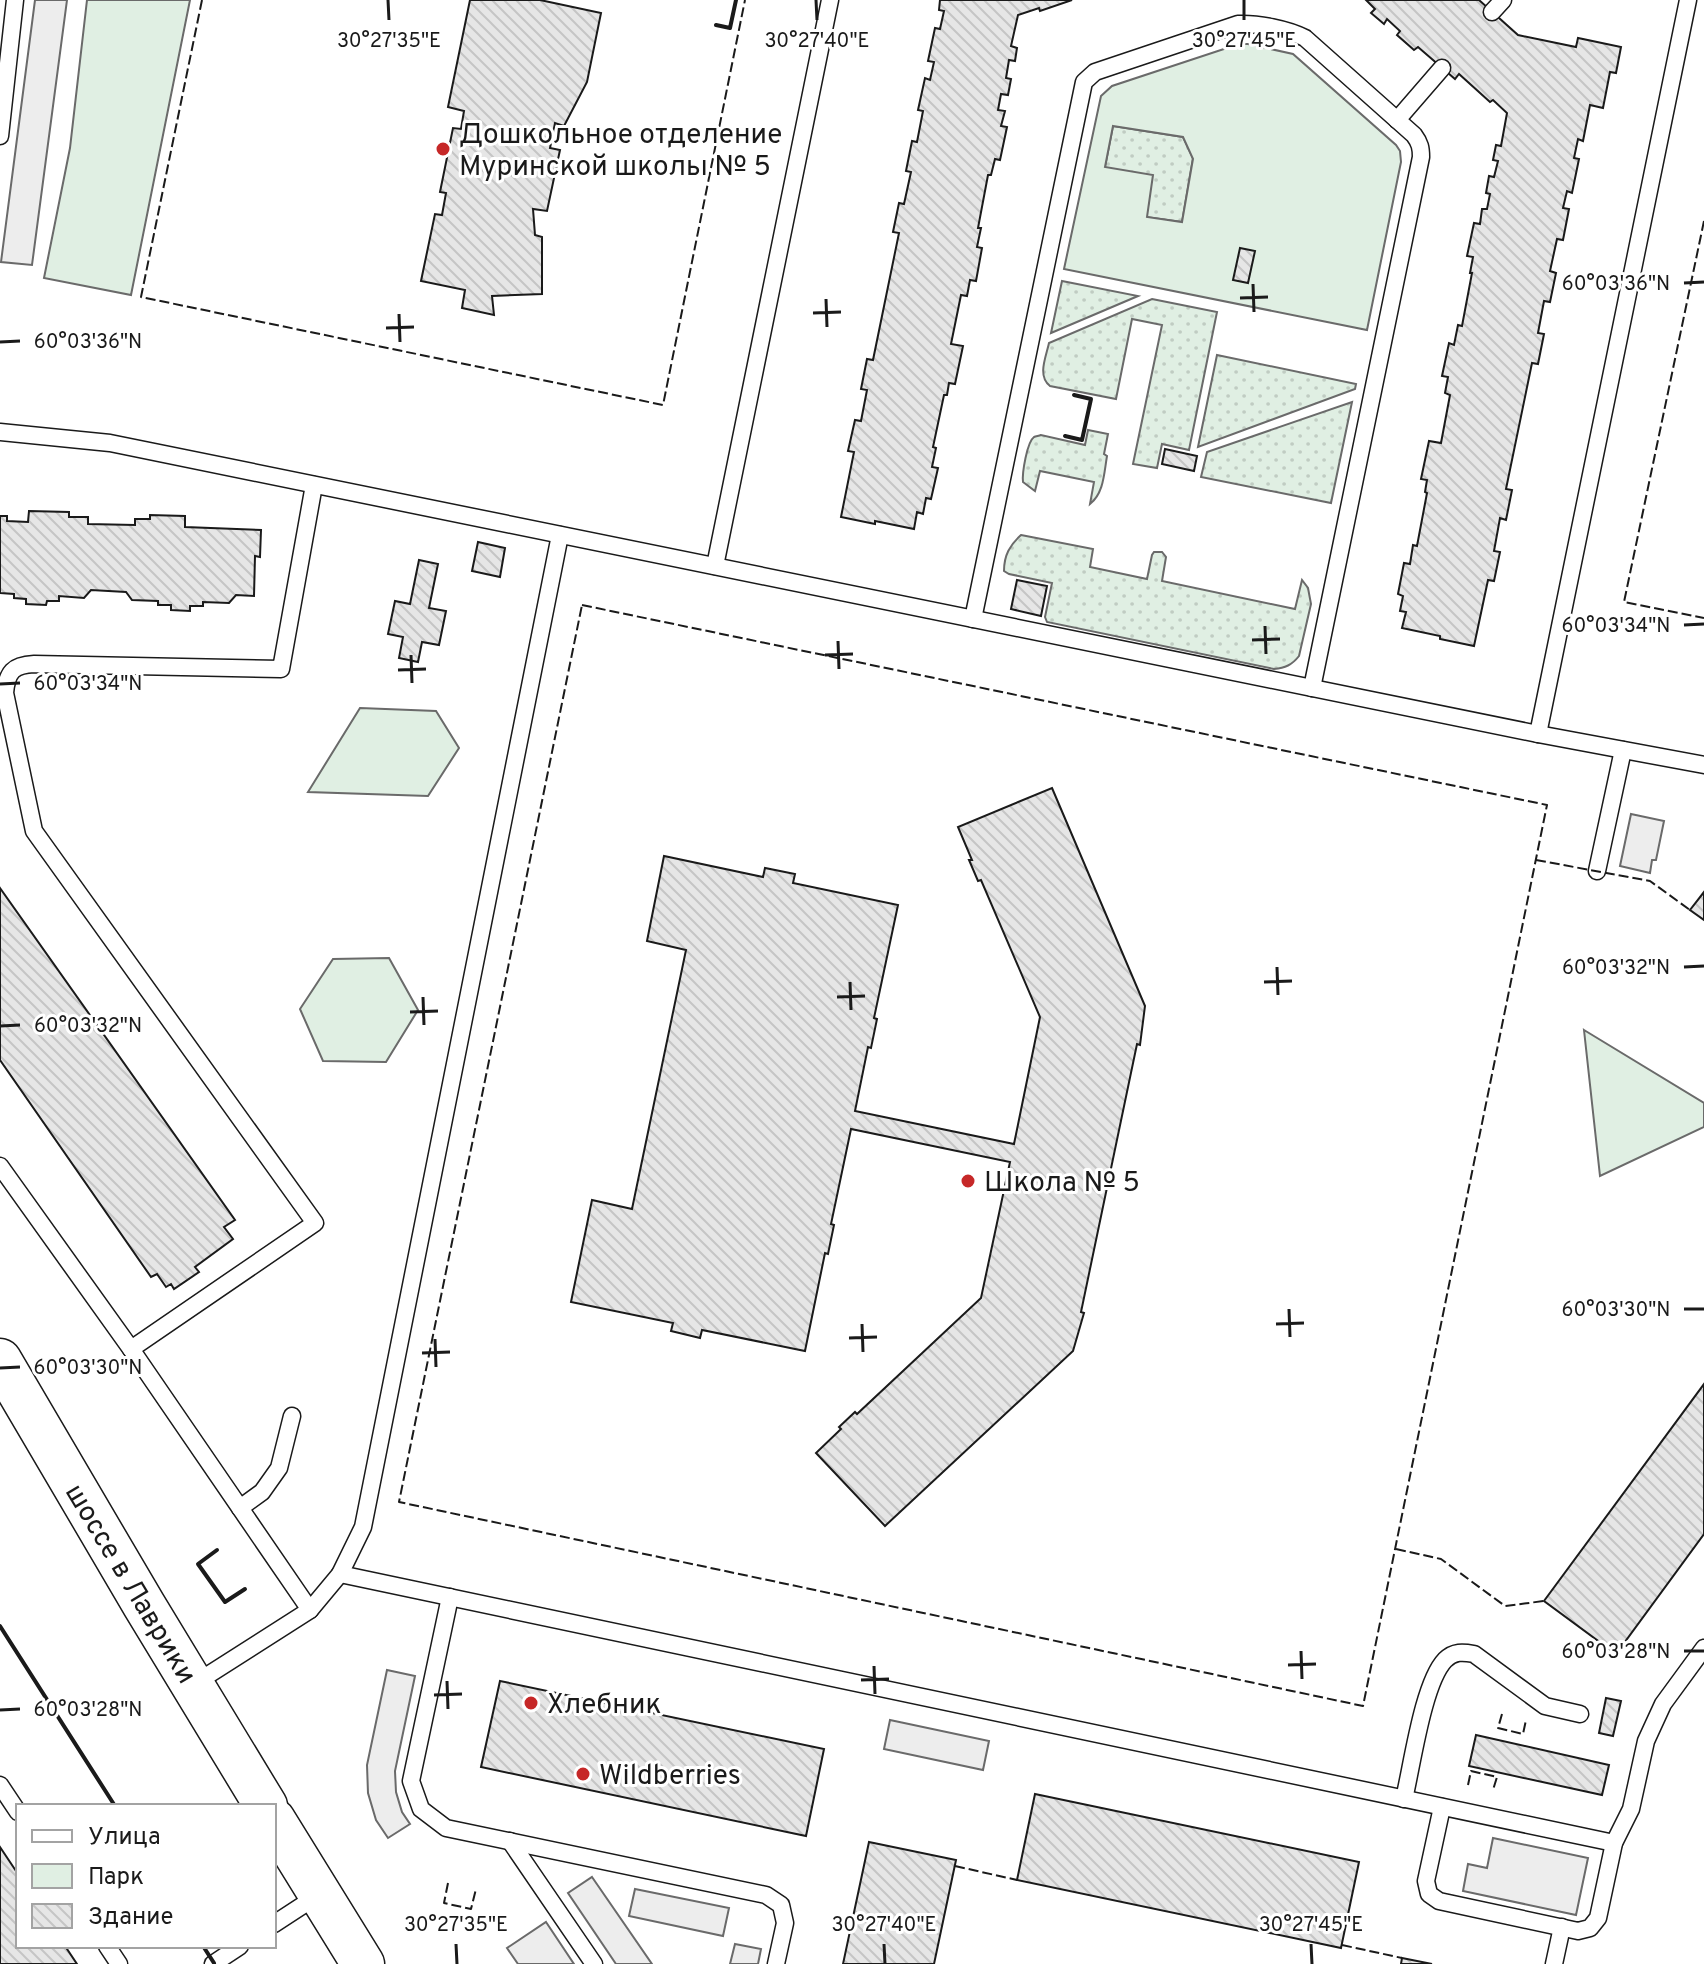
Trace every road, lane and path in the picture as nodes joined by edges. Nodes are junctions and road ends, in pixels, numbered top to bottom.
1 (15, 0) edge
2 (830, 0) edge
3 (1688, 0) edge
4 (1442, 68) dead end
5 (1397, 120) junction
6 (0, 136) edge
7 (0, 432) edge
8 (314, 485) junction
9 (560, 535) junction
10 (715, 566) junction
11 (973, 619) junction
12 (1312, 688) junction
13 (1538, 734) junction
14 (1623, 750) junction
15 (1704, 765) edge
16 (1597, 871) dead end
17 (0, 1166) edge
18 (131, 1349) junction
19 (0, 1360) edge
20 (292, 1416) dead end
21 (240, 1508) junction
22 (340, 1574) junction
23 (450, 1597) junction
24 (310, 1610) junction
25 (1704, 1648) edge
26 (193, 1685) junction
27 (1580, 1714) dead end
28 (0, 1785) edge
29 (1404, 1799) junction
30 (265, 1804) edge
31 (1442, 1807) junction
32 (16, 1809) edge
33 (276, 1823) edge
34 (510, 1841) junction
35 (1614, 1843) junction
36 (320, 1894) junction
37 (276, 1923) edge
38 (1562, 1927) junction
39 (237, 1948) edge
40 (213, 1964) edge
41 (363, 1964) edge
42 (594, 1964) edge
43 (776, 1964) edge
44 (1554, 1964) edge

1 - 6 lane
2 - 10 lane
3 - 13 lane
4 - 5 lane
5 - 11 lane
5 - 12 lane
7 - 8 lane
8 - 9 lane
8 - 18 lane
9 - 10 lane
9 - 22 lane
10 - 11 lane
11 - 12 lane
12 - 13 lane
13 - 14 lane
14 - 15 lane
14 - 16 lane
17 - 18 lane
18 - 21 lane
19 - 26 street, шоссе в Лаврики
20 - 21 lane
21 - 24 lane
22 - 23 lane
22 - 24 lane
23 - 29 lane
23 - 34 lane
24 - 26 lane
25 - 35 lane
26 - 30 street, шоссе в Лаврики
27 - 29 lane
28 - 32 lane
29 - 31 lane
31 - 35 lane
31 - 38 lane
33 - 36 street
34 - 42 lane
34 - 43 lane
35 - 38 lane
36 - 37 lane
36 - 41 street
38 - 44 lane
39 - 40 lane

